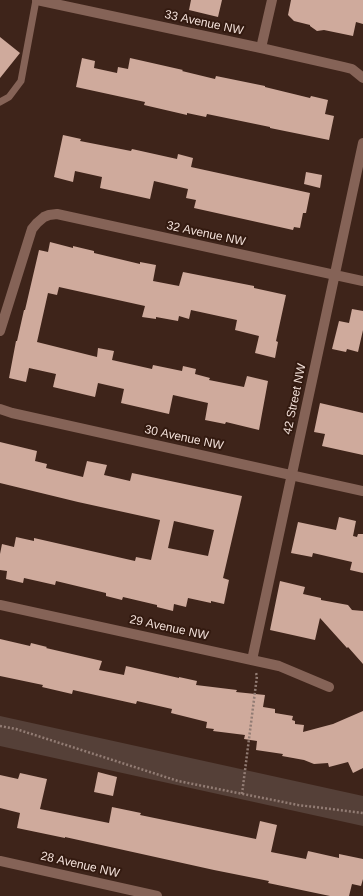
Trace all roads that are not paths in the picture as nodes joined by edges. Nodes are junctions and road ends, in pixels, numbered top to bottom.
1 (36, 0) edge
2 (272, 0) edge
3 (60, 2) edge
4 (261, 48) junction
5 (363, 78) edge
6 (0, 102) edge
7 (363, 143) edge
8 (335, 275) junction
9 (363, 281) edge
10 (0, 331) edge
11 (0, 409) edge
12 (292, 475) junction
13 (363, 491) edge
14 (0, 605) edge
15 (252, 660) junction
16 (329, 687) dead end
17 (0, 861) edge
18 (156, 896) edge

1 - 3 street, 33 Avenue NW
1 - 6 lane
2 - 4 street
3 - 4 street, 33 Avenue NW
4 - 5 street, 33 Avenue NW
7 - 8 street, 42 Street NW
8 - 9 street, 32 Avenue NW
8 - 10 street, 32 Avenue NW
8 - 12 street, 42 Street NW
11 - 12 street, 30 Avenue NW
12 - 13 street, 30 Avenue NW
12 - 15 street, 42 Street NW
14 - 15 street, 29 Avenue NW
15 - 16 street, 29 Avenue NW
17 - 18 street, 28 Avenue NW

